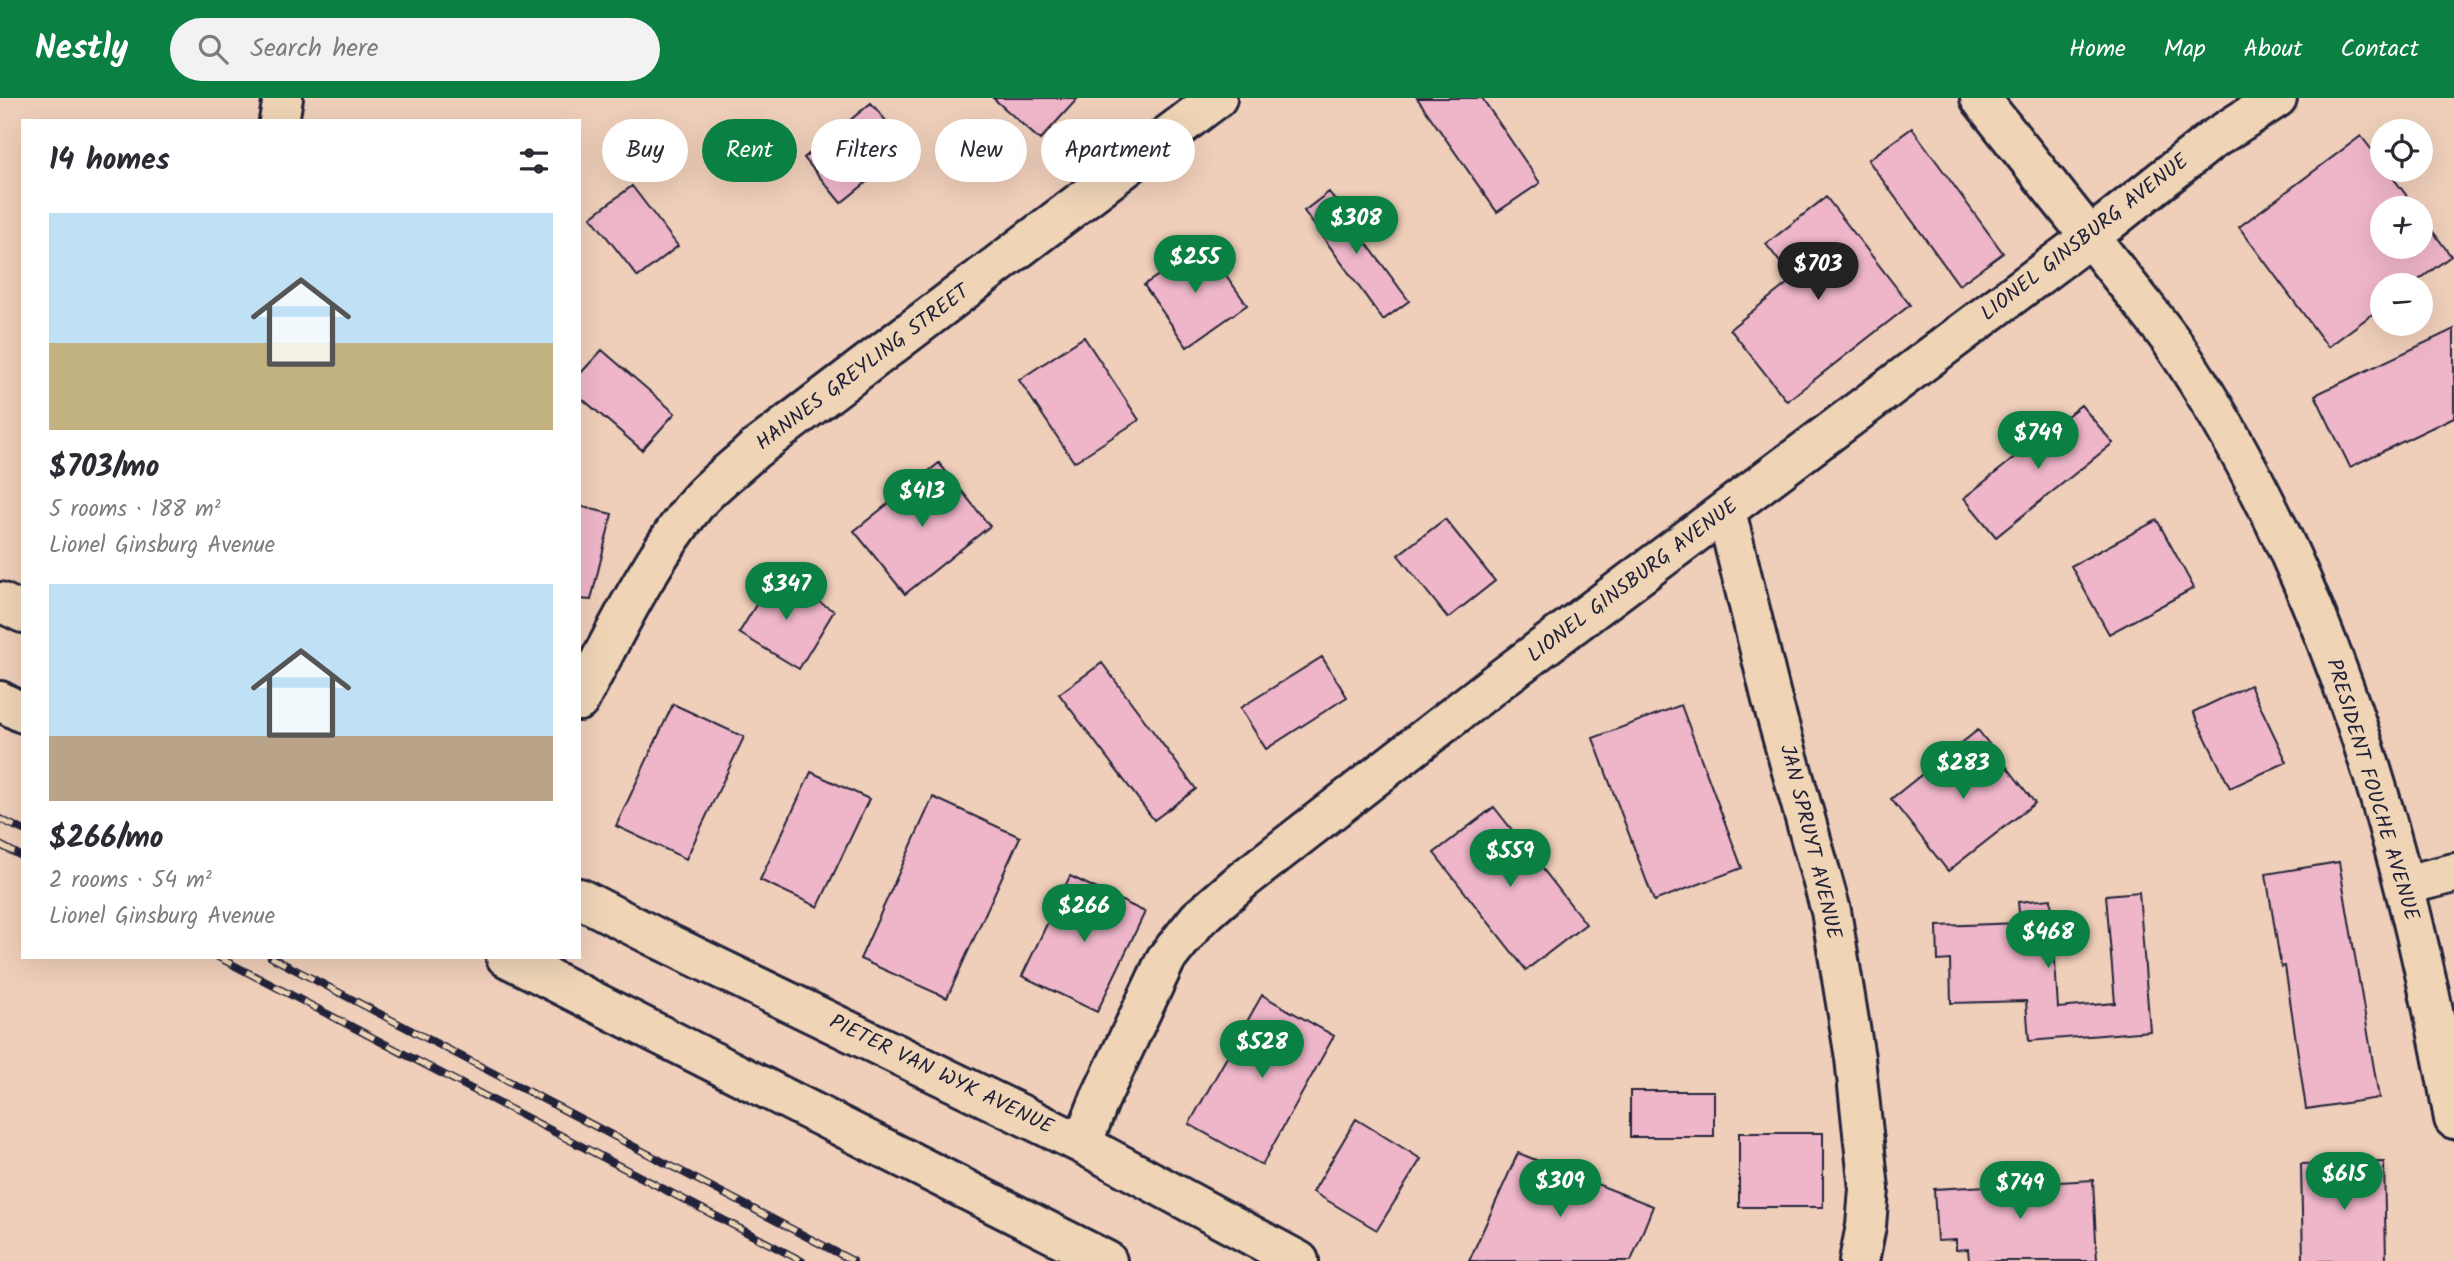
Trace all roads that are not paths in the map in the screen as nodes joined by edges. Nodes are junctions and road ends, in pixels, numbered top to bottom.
1 (283, 98) edge
2 (1217, 98) edge
3 (1980, 98) edge
4 (2277, 98) edge
5 (279, 119) edge
6 (2090, 237) junction
7 (1726, 511) junction
8 (0, 602) edge
9 (21, 612) edge
10 (581, 697) edge
11 (0, 702) edge
12 (21, 712) edge
13 (2454, 873) edge
14 (2405, 885) junction
15 (581, 899) edge
16 (510, 959) edge
17 (2454, 1119) edge
18 (1083, 1144) junction
19 (1107, 1261) edge
20 (1298, 1261) edge
21 (1859, 1261) edge

1 - 5 street
2 - 10 street, HANNES GREYLING STREET
3 - 6 street, PRESIDENT FOUCHE AVENUE
4 - 6 street, LIONEL GINSBURG AVENUE
6 - 7 street, LIONEL GINSBURG AVENUE
6 - 14 street, PRESIDENT FOUCHE AVENUE
7 - 18 street, LIONEL GINSBURG AVENUE
7 - 21 street, JAN SPRUYT AVENUE
8 - 9 street
11 - 12 street
13 - 14 street
14 - 17 street, PRESIDENT FOUCHE AVENUE
15 - 18 street, PIETER VAN WYK AVENUE
16 - 19 street
18 - 20 street, PIETER VAN WYK AVENUE

